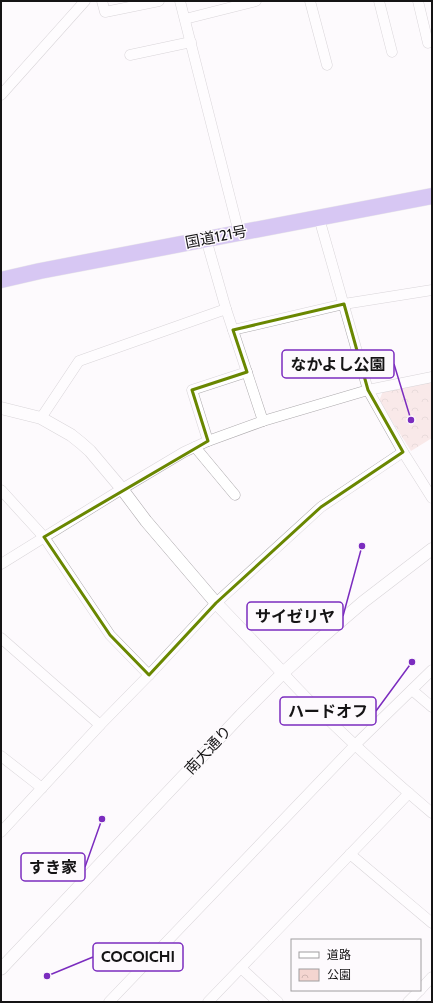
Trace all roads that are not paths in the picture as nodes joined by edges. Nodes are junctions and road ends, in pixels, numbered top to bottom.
1 (85, 1) edge
2 (102, 1) edge
3 (159, 1) edge
4 (180, 1) edge
5 (256, 1) edge
6 (310, 1) edge
7 (379, 1) edge
8 (418, 1) edge
9 (185, 19) junction
10 (191, 42) junction
11 (428, 43) dead end
12 (392, 52) dead end
13 (130, 55) dead end
14 (327, 65) dead end
15 (1, 95) edge
16 (432, 196) edge
17 (319, 218) junction
18 (238, 232) junction
19 (206, 239) junction
20 (1, 280) edge
21 (432, 290) edge
22 (344, 304) junction
23 (226, 310) junction
24 (233, 330) junction
25 (247, 372) junction
26 (432, 376) edge
27 (368, 390) junction
28 (1, 408) edge
29 (41, 418) junction
30 (263, 421) junction
31 (208, 441) junction
32 (195, 447) junction
33 (403, 452) junction
34 (122, 489) junction
35 (1, 490) edge
36 (235, 494) dead end
37 (432, 498) edge
38 (44, 537) junction
39 (432, 549) edge
40 (1, 564) edge
41 (216, 603) junction
42 (1, 638) edge
43 (432, 670) edge
44 (283, 673) junction
45 (149, 675) junction
46 (412, 690) junction
47 (432, 707) edge
48 (100, 725) junction
49 (355, 745) junction
50 (1, 756) edge
51 (42, 788) junction
52 (409, 793) junction
53 (432, 813) edge
54 (1, 832) edge
55 (350, 854) junction
56 (432, 923) edge
57 (241, 968) junction
58 (1, 969) edge
59 (432, 977) edge
60 (421, 989) edge
61 (419, 991) edge
62 (109, 1002) edge
63 (208, 1002) edge
64 (278, 1002) edge
65 (408, 1002) edge

1 - 15 street
2 - 3 street
4 - 9 street
5 - 9 street
6 - 14 street
7 - 12 street
8 - 11 street
9 - 10 street
10 - 13 street
10 - 18 street
16 - 17 highway, 国道121号
17 - 18 highway, 国道121号
17 - 22 street
18 - 19 highway, 国道121号
19 - 20 highway, 国道121号
19 - 23 street
21 - 22 street
22 - 24 street
22 - 27 street
23 - 24 street
23 - 29 street
24 - 25 street
25 - 30 street
25 - 31 street
26 - 27 street
27 - 30 street
27 - 33 street
28 - 29 street
29 - 34 street
30 - 31 street
31 - 32 street
32 - 34 street
32 - 36 street
33 - 37 street
33 - 41 street
34 - 38 street
34 - 41 street
35 - 38 street
38 - 40 street
38 - 45 street
39 - 44 street, 南大通り
41 - 44 street
41 - 45 street
42 - 48 street
43 - 46 street
44 - 49 street
44 - 58 street, 南大通り
45 - 48 street
46 - 47 street
46 - 49 street
48 - 51 street
49 - 52 street
49 - 62 street
50 - 51 street
51 - 54 street
52 - 53 street
52 - 55 street
55 - 56 street
55 - 57 street
57 - 63 street
57 - 64 street
59 - 60 street
61 - 65 street

